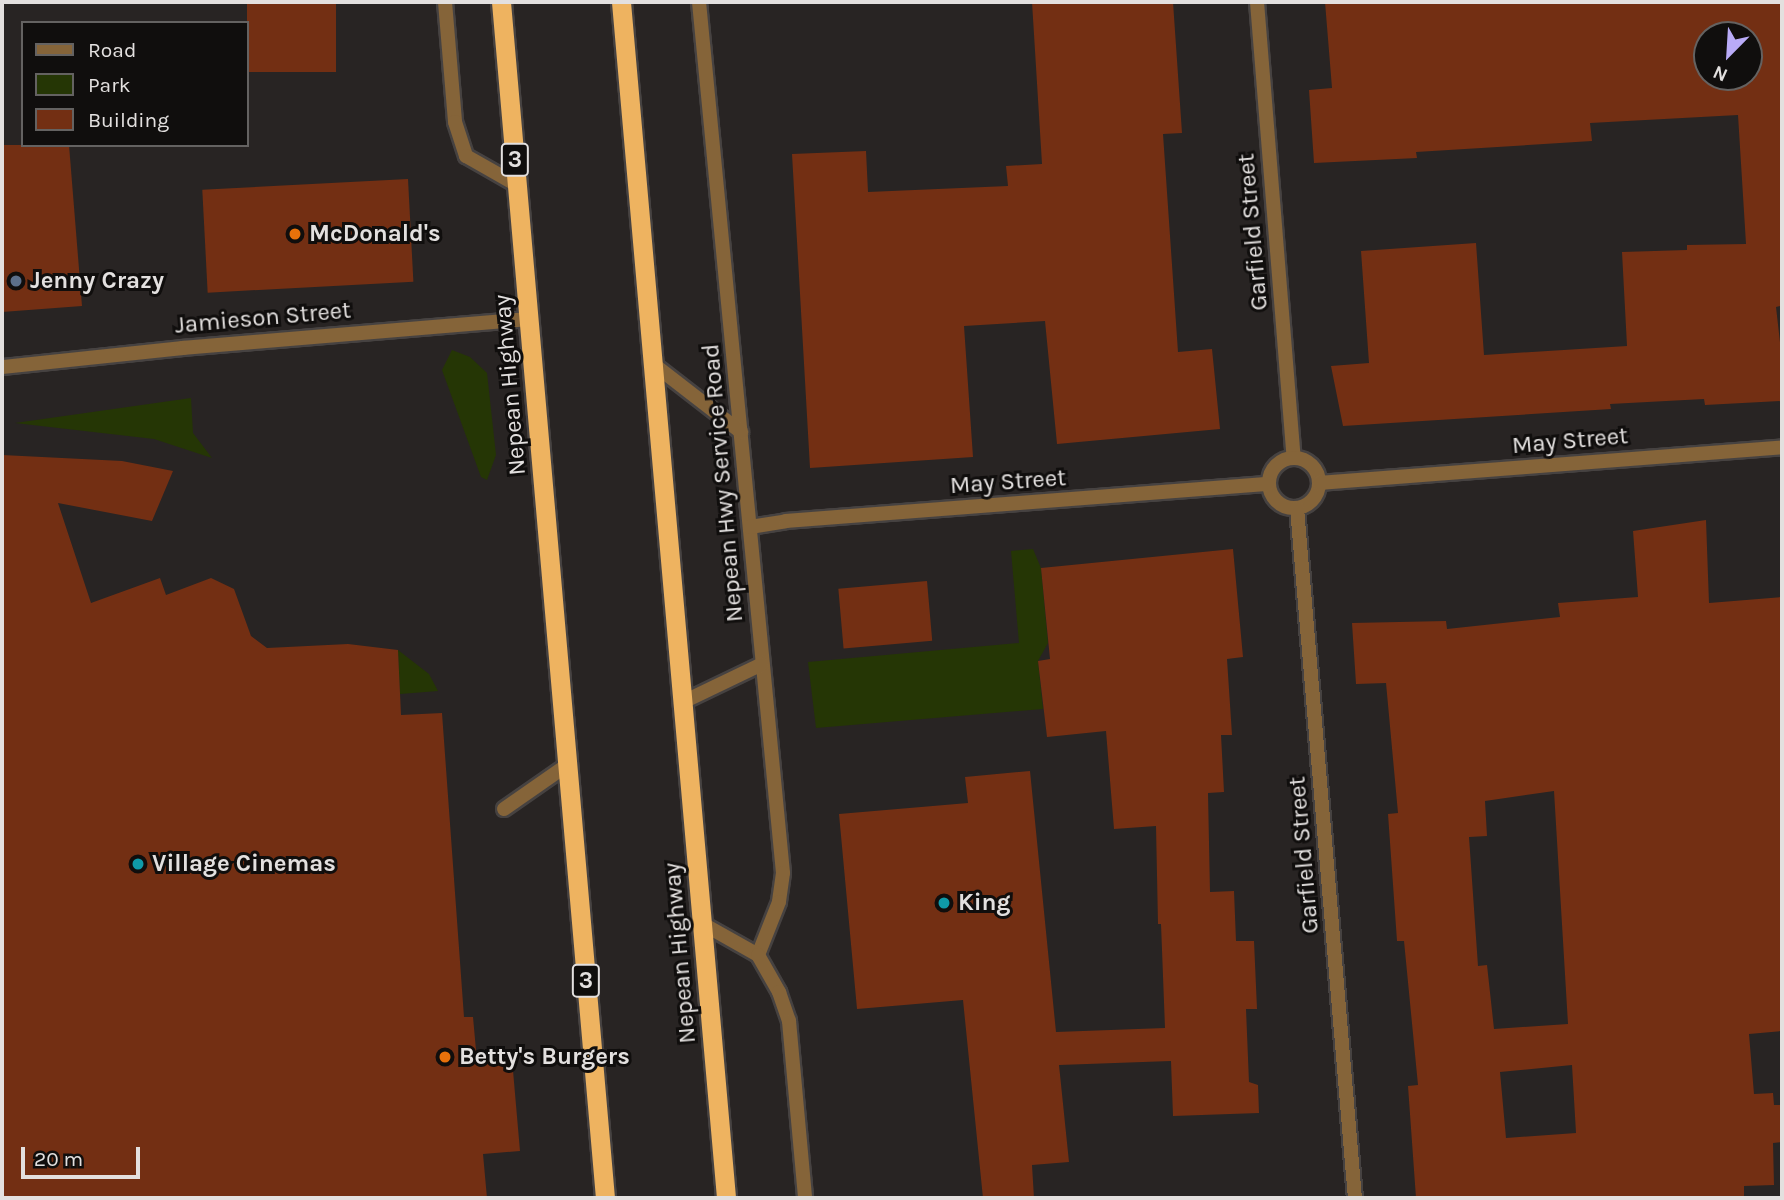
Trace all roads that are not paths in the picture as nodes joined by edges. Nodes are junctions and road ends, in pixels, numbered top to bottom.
1 (445, 2) edge
2 (501, 2) edge
3 (621, 2) edge
4 (699, 2) edge
5 (1257, 2) edge
6 (517, 185) junction
7 (528, 319) junction
8 (652, 363) junction
9 (2, 367) edge
10 (741, 432) junction
11 (1782, 447) edge
12 (1294, 458) junction
13 (1319, 483) junction
14 (1269, 484) junction
15 (1297, 508) junction
16 (750, 527) junction
17 (762, 664) junction
18 (681, 703) junction
19 (567, 765) junction
20 (504, 808) dead end
21 (703, 924) junction
22 (758, 955) junction
23 (605, 1198) edge
24 (726, 1198) edge
25 (805, 1198) edge
26 (1355, 1198) edge

1 - 6 street
2 - 6 highway, Nepean Highway / 3
3 - 8 highway, Nepean Highway
4 - 10 street, Nepean Hwy Service Road
5 - 12 street, Garfield Street
6 - 7 highway, Nepean Highway / 3
7 - 9 street, Jamieson Street
7 - 19 highway, Nepean Highway / 3
8 - 10 street
8 - 18 highway, Nepean Highway
10 - 16 street, Nepean Hwy Service Road
11 - 13 street, May Street
12 - 13 street
12 - 14 street
13 - 15 street
14 - 15 street
14 - 16 street, May Street
15 - 26 street, Garfield Street
16 - 17 street, Nepean Hwy Service Road
17 - 18 street
17 - 22 street, Nepean Hwy Service Road
18 - 21 highway, Nepean Highway
19 - 20 street
19 - 23 highway, Nepean Highway / 3
21 - 22 street
21 - 24 highway, Nepean Highway
22 - 25 street

